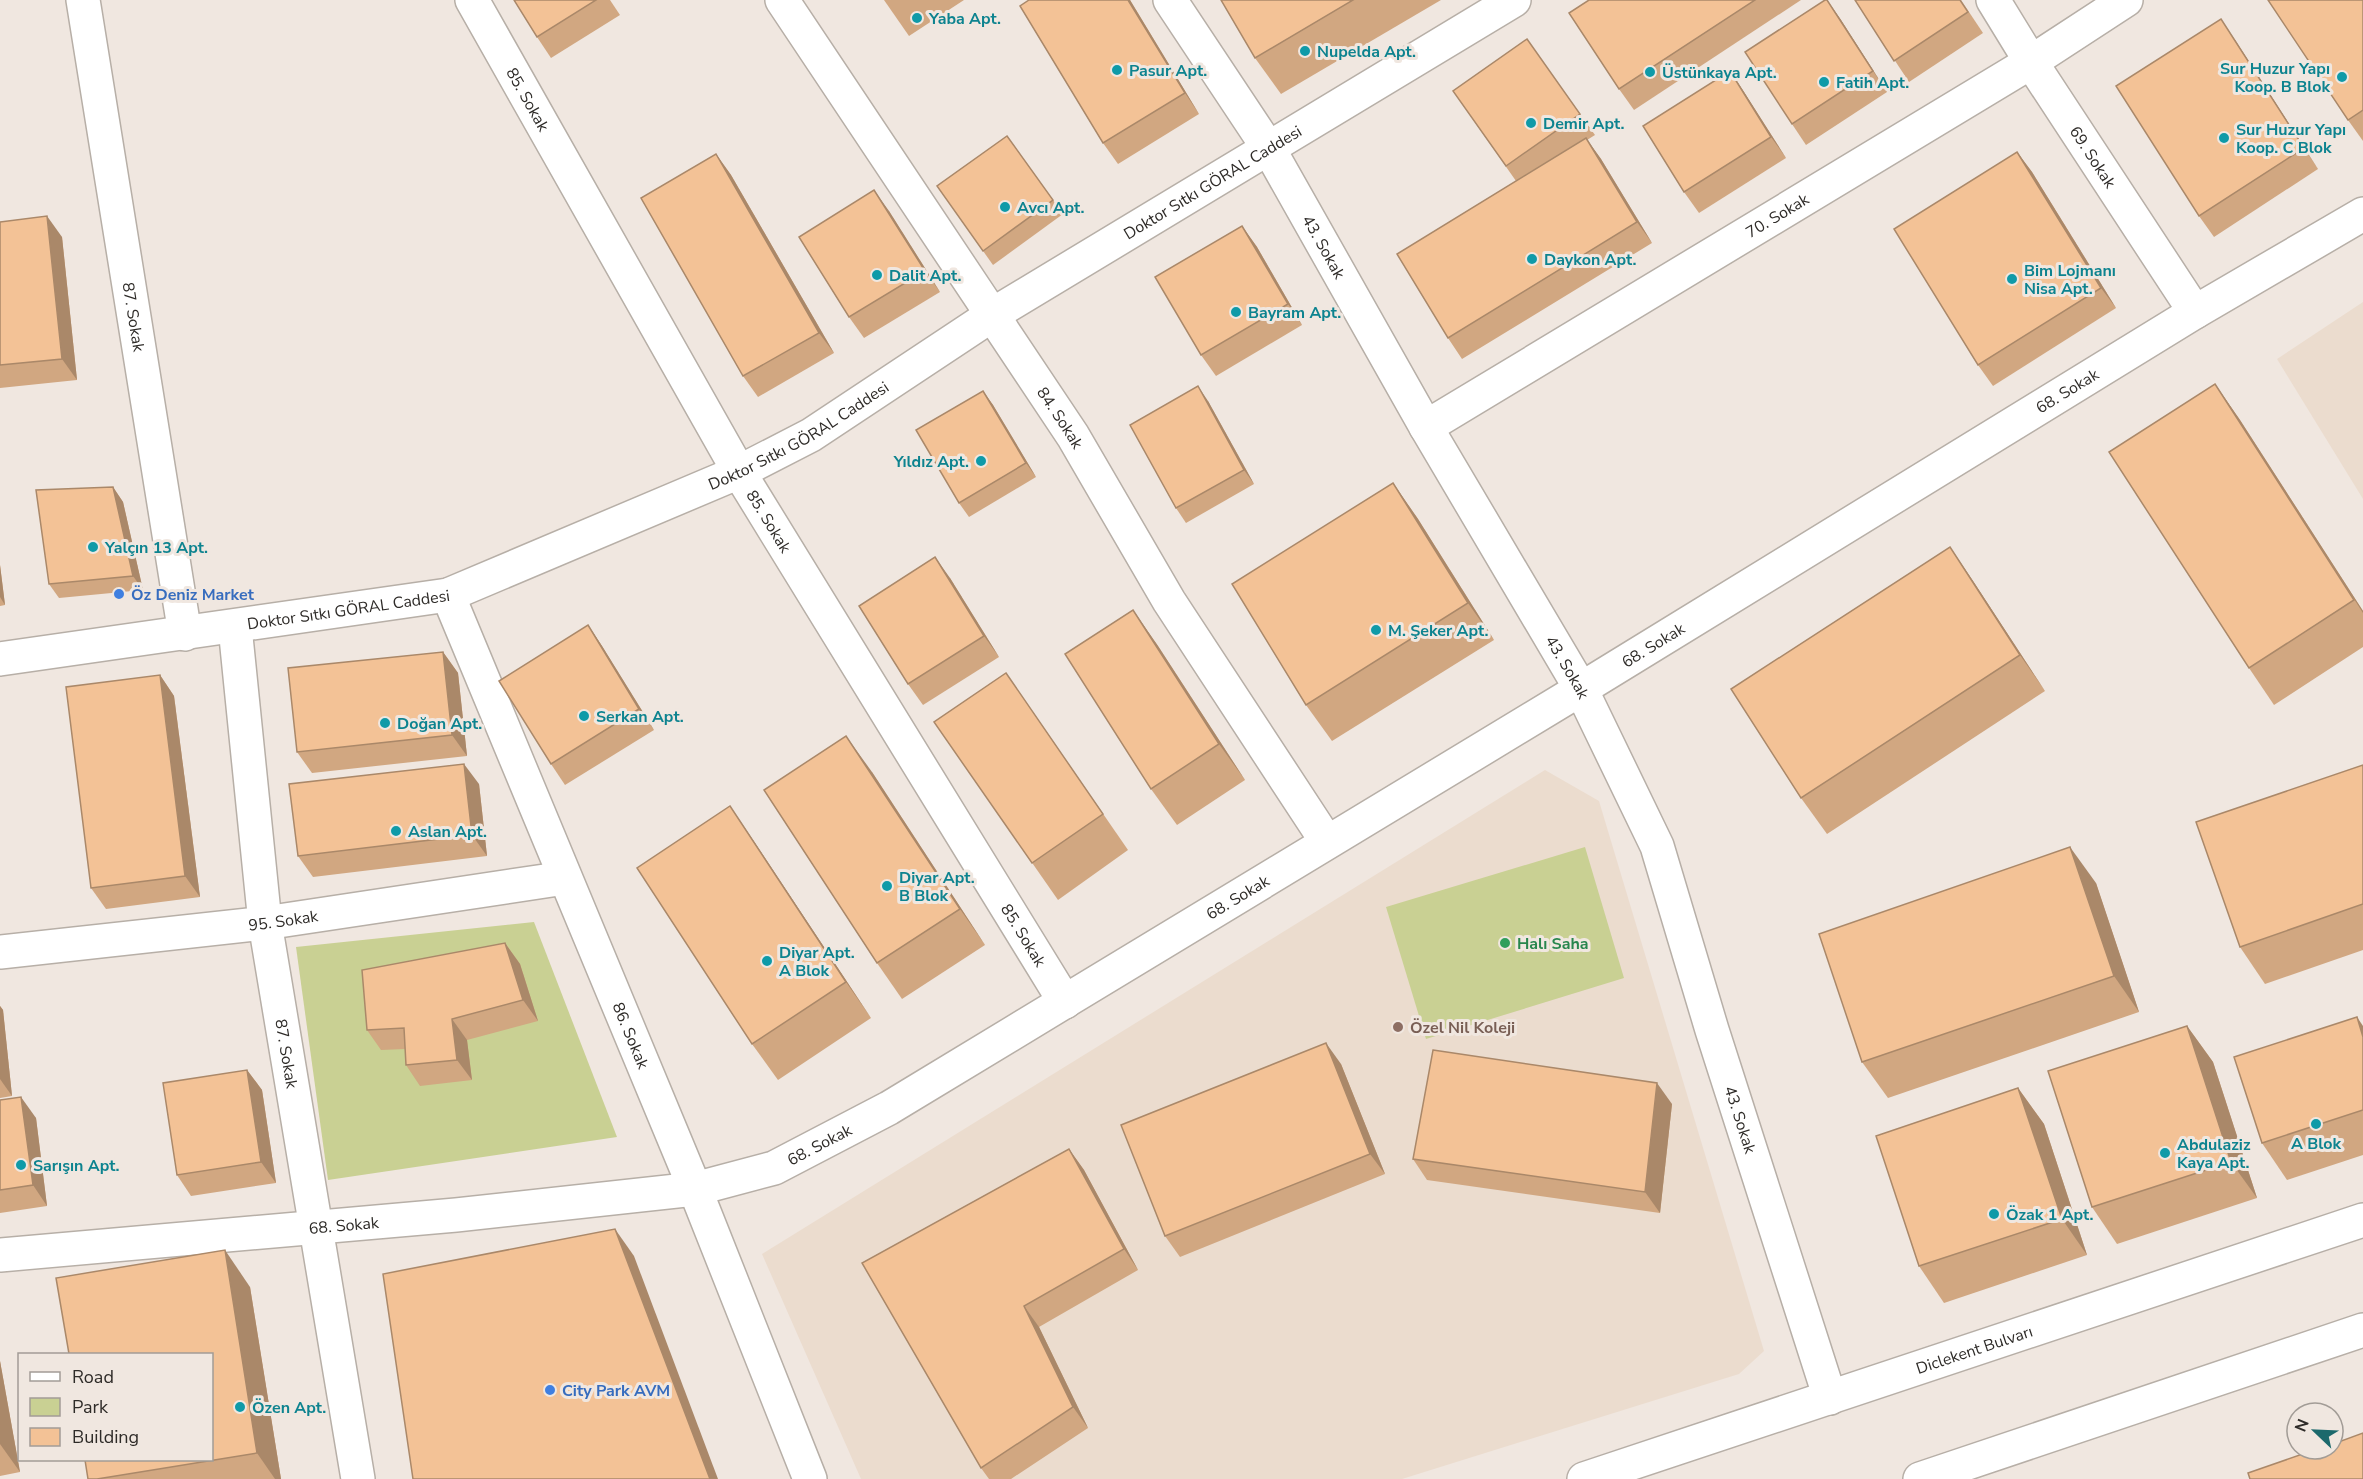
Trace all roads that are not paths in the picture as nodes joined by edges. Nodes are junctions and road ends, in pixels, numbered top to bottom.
1 (83, 0) edge
2 (472, 0) edge
3 (782, 0) edge
4 (1170, 0) edge
5 (1993, 0) edge
6 (2126, 0) edge
7 (1507, 2) edge
8 (2031, 63) junction
9 (1269, 149) junction
10 (2363, 214) edge
11 (2195, 312) junction
12 (992, 315) junction
13 (1426, 426) junction
14 (739, 472) junction
15 (448, 595) junction
16 (235, 627) junction
17 (185, 634) junction
18 (0, 659) edge
19 (1581, 689) junction
20 (1327, 842) junction
21 (565, 878) junction
22 (265, 923) junction
23 (0, 952) edge
24 (1065, 1002) junction
25 (695, 1190) junction
26 (2363, 1220) edge
27 (316, 1227) junction
28 (0, 1256) edge
29 (2363, 1330) edge
30 (1830, 1398) junction
31 (358, 1479) edge
32 (810, 1479) edge
33 (1584, 1479) edge
34 (1920, 1479) edge

1 - 17 street, 87. Sokak
2 - 14 street, 85. Sokak
3 - 12 street, 84. Sokak
4 - 9 street, 43. Sokak
5 - 8 street, 69. Sokak
6 - 8 street, 70. Sokak
7 - 9 street, Doktor Sıtkı GÖRAL Caddesi
8 - 11 street, 69. Sokak
8 - 13 street, 70. Sokak
9 - 12 street, Doktor Sıtkı GÖRAL Caddesi
9 - 13 street, 43. Sokak
10 - 11 street, 68. Sokak
11 - 19 street, 68. Sokak
12 - 14 street, Doktor Sıtkı GÖRAL Caddesi
12 - 20 street, 84. Sokak
13 - 19 street, 43. Sokak
14 - 15 street, Doktor Sıtkı GÖRAL Caddesi
14 - 24 street, 85. Sokak
15 - 16 street, Doktor Sıtkı GÖRAL Caddesi
15 - 21 street, 86. Sokak
16 - 17 street, Doktor Sıtkı GÖRAL Caddesi
16 - 22 street, 87. Sokak
17 - 18 street, Doktor Sıtkı GÖRAL Caddesi
19 - 20 street, 68. Sokak
19 - 30 street, 43. Sokak
20 - 24 street, 68. Sokak
21 - 22 street, 95. Sokak
21 - 25 street, 86. Sokak
22 - 23 street, 95. Sokak
22 - 27 street, 87. Sokak
24 - 25 street, 68. Sokak
25 - 27 street, 68. Sokak
25 - 32 street, 86. Sokak
26 - 30 street, Diclekent Bulvarı
27 - 28 street, 68. Sokak
27 - 31 street, 87. Sokak
29 - 34 street
30 - 33 street, Diclekent Bulvarı

